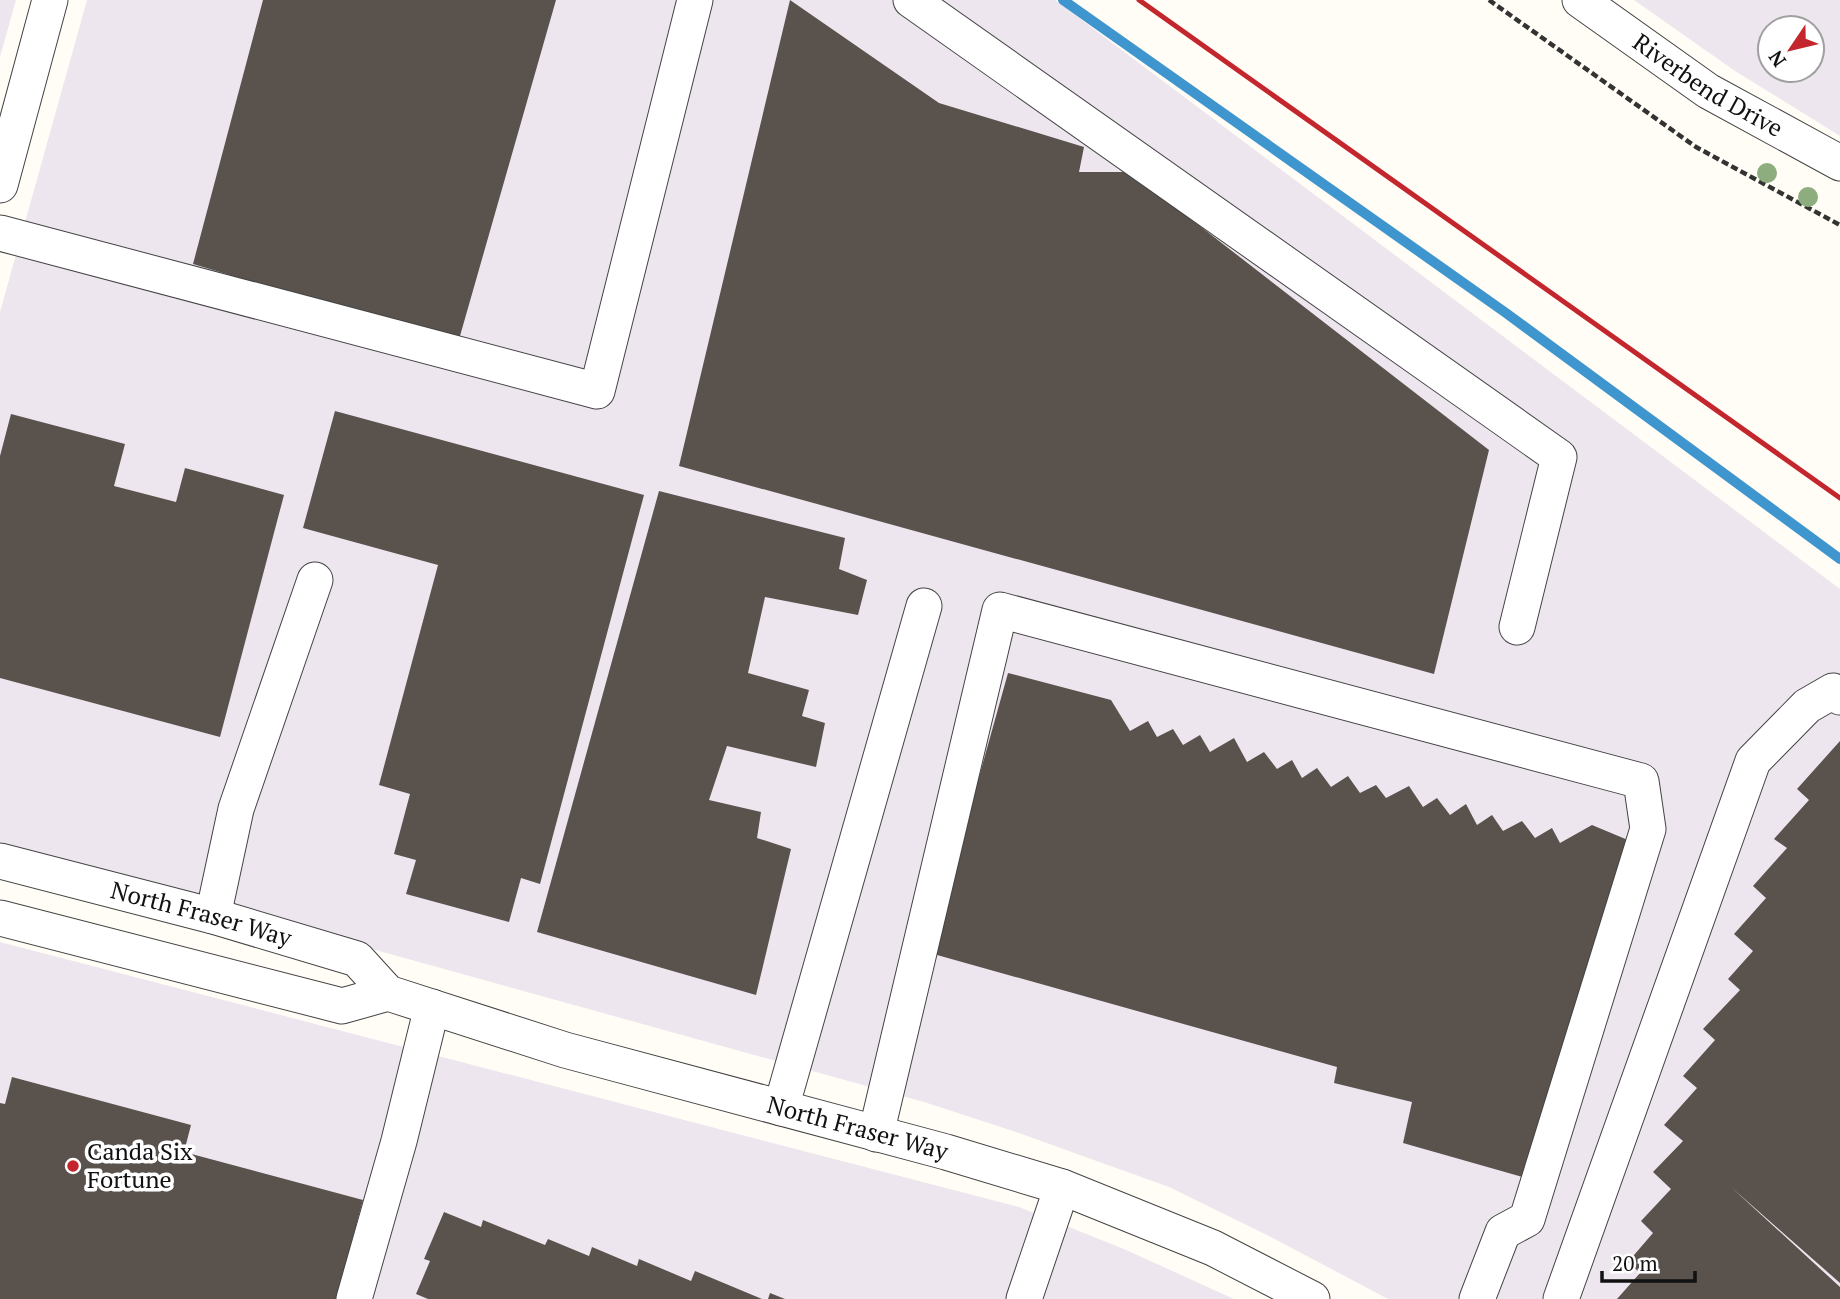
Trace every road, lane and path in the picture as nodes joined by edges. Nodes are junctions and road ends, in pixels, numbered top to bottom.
1 (50, 0) edge
2 (695, 0) edge
3 (911, 0) edge
4 (1489, 0) edge
5 (1580, 0) edge
6 (1840, 163) edge
7 (0, 185) edge
8 (1840, 225) edge
9 (0, 233) edge
10 (315, 580) dead end
11 (924, 606) dead end
12 (1517, 627) dead end
13 (1840, 697) edge
14 (0, 861) edge
15 (213, 916) junction
16 (0, 918) edge
17 (388, 993) junction
18 (432, 1007) junction
19 (781, 1108) junction
20 (876, 1133) junction
21 (1062, 1187) junction
22 (354, 1299) edge
23 (1024, 1299) edge
24 (1312, 1299) edge
25 (1477, 1299) edge
26 (1561, 1299) edge

1 - 7 street
2 - 9 street
3 - 12 street
4 - 8 path
5 - 6 street, Riverbend Drive
10 - 15 street
11 - 19 street
13 - 26 street
14 - 15 street, North Fraser Way
15 - 17 street, North Fraser Way
16 - 17 street
17 - 18 street, North Fraser Way
18 - 19 street, North Fraser Way
18 - 22 street
19 - 20 street, North Fraser Way
20 - 21 street, North Fraser Way
20 - 25 street
21 - 23 street
21 - 24 street, North Fraser Way

